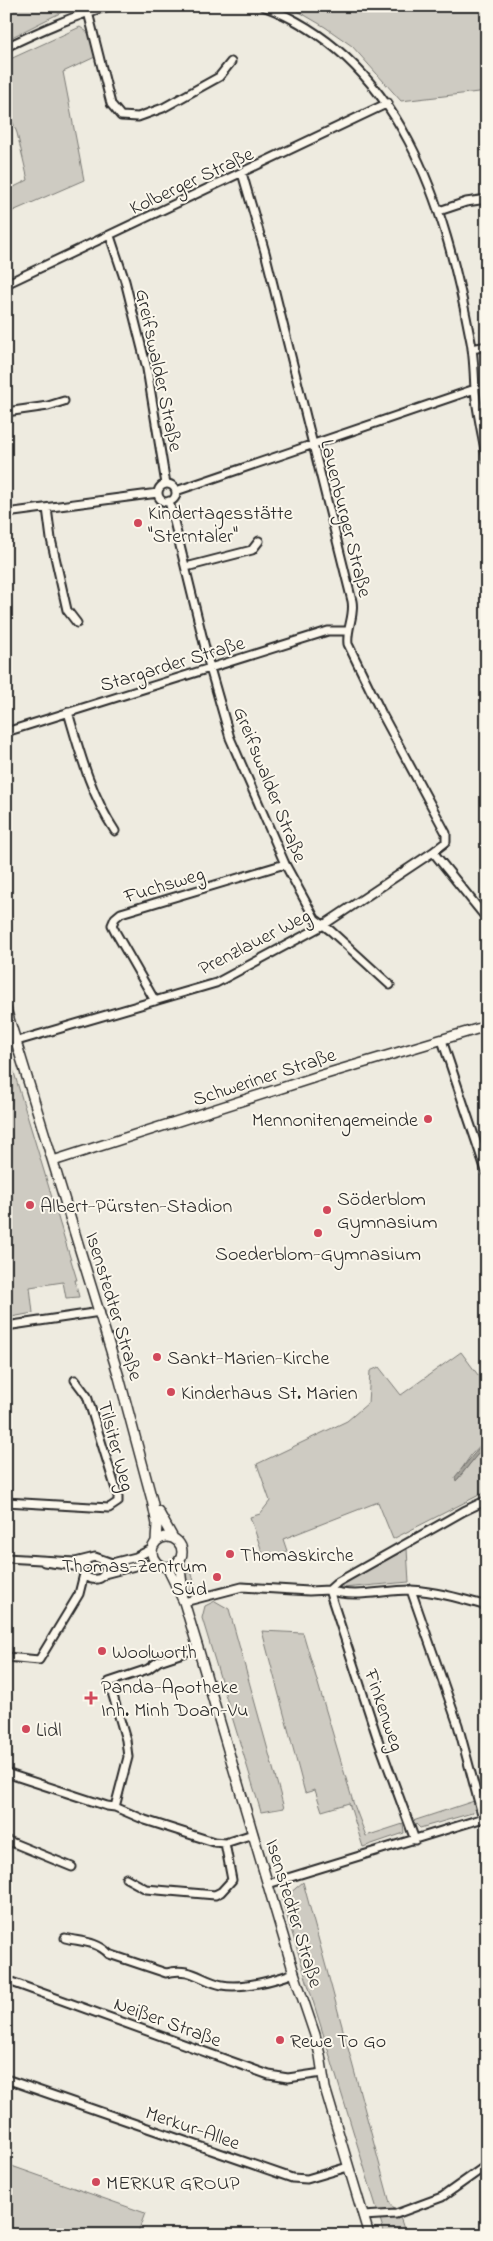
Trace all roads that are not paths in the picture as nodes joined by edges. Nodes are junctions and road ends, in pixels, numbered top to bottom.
1 (110, 6) edge
2 (263, 6) edge
3 (88, 12) junction
4 (6, 47) edge
5 (230, 62) dead end
6 (388, 103) junction
7 (242, 174) junction
8 (487, 199) edge
9 (439, 211) junction
10 (110, 236) junction
11 (6, 284) edge
12 (487, 346) edge
13 (472, 349) junction
14 (475, 389) junction
15 (64, 401) dead end
16 (6, 412) edge
17 (312, 444) junction
18 (487, 461) edge
19 (166, 484) junction
20 (176, 491) junction
21 (158, 493) junction
22 (169, 501) junction
23 (47, 508) junction
24 (6, 513) edge
25 (259, 541) dead end
26 (186, 567) junction
27 (77, 623) dead end
28 (348, 631) junction
29 (210, 668) junction
30 (68, 712) junction
31 (6, 732) edge
32 (115, 831) dead end
33 (433, 852) junction
34 (285, 864) junction
35 (487, 919) edge
36 (322, 926) junction
37 (390, 985) dead end
38 (155, 1001) junction
39 (6, 1008) edge
40 (487, 1026) edge
41 (442, 1040) junction
42 (17, 1041) junction
43 (53, 1161) junction
44 (487, 1174) edge
45 (100, 1312) junction
46 (6, 1326) edge
47 (75, 1380) dead end
48 (152, 1500) junction
49 (487, 1500) edge
50 (6, 1502) edge
51 (173, 1538) junction
52 (154, 1545) junction
53 (6, 1558) edge
54 (86, 1560) junction
55 (39, 1561) junction
56 (103, 1561) junction
57 (179, 1561) junction
58 (157, 1564) junction
59 (167, 1567) junction
60 (84, 1572) junction
61 (104, 1574) junction
62 (93, 1580) junction
63 (329, 1590) junction
64 (411, 1590) junction
65 (79, 1594) junction
66 (184, 1602) junction
67 (487, 1606) edge
68 (198, 1648) junction
69 (6, 1657) edge
70 (6, 1773) edge
71 (115, 1807) junction
72 (485, 1817) edge
73 (253, 1834) junction
74 (6, 1840) edge
75 (415, 1840) junction
76 (225, 1843) junction
77 (72, 1867) dead end
78 (126, 1878) dead end
79 (268, 1884) junction
80 (65, 1938) dead end
81 (294, 1974) junction
82 (6, 1980) edge
83 (322, 2073) junction
84 (6, 2079) edge
85 (487, 2165) edge
86 (348, 2167) junction
87 (363, 2216) junction
88 (369, 2235) edge

1 - 3 street
2 - 6 street
3 - 4 street
3 - 5 street
6 - 7 street, Kolberger Straße
6 - 9 street
7 - 10 street, Kolberger Straße
7 - 17 street, Lauenburger Straße
8 - 9 street
9 - 13 street
10 - 11 street, Kolberger Straße
10 - 19 street, Greifswalder Straße
12 - 13 street
13 - 14 street
14 - 17 street
14 - 18 street
15 - 16 street
17 - 20 street
17 - 28 street, Lauenburger Straße
19 - 20 street
19 - 21 street
20 - 22 street
21 - 22 street
21 - 23 street
22 - 26 street, Greifswalder Straße
23 - 24 street
23 - 27 street
25 - 26 street
26 - 29 street, Greifswalder Straße
28 - 29 street, Stargarder Straße
28 - 33 street, Lauenburger Straße
29 - 30 street, Stargarder Straße
29 - 34 street, Greifswalder Straße
30 - 31 street, Stargarder Straße
30 - 32 street
33 - 35 street
33 - 36 street, Prenzlauer Weg
34 - 36 street, Greifswalder Straße
34 - 38 street, Fuchsweg
36 - 37 street, Greifswalder Straße
36 - 38 street, Prenzlauer Weg
38 - 42 street, Prenzlauer Weg
39 - 42 street, Isenstedter Straße
40 - 41 street, Schweriner Straße
41 - 43 street, Schweriner Straße
41 - 44 street
42 - 43 street, Isenstedter Straße
43 - 45 street, Isenstedter Straße
45 - 46 street
45 - 48 street, Isenstedter Straße
47 - 50 street, Tilsiter Weg
48 - 51 street, Isenstedter Straße
48 - 52 street, Isenstedter Straße
49 - 63 street
51 - 52 street
51 - 57 street
52 - 56 street
52 - 58 street
53 - 55 street
54 - 55 street
54 - 56 street
54 - 60 street
55 - 60 street
56 - 61 street
57 - 59 street
57 - 66 street, Isenstedter Straße
58 - 59 street
58 - 61 street
59 - 66 street, Isenstedter Straße
60 - 62 street
60 - 65 street
61 - 62 street
62 - 65 street
63 - 64 street
63 - 66 street
63 - 75 street, Finkenweg
64 - 67 street
64 - 72 street
65 - 69 street
66 - 68 street, Isenstedter Straße
68 - 71 street
68 - 73 street, Isenstedter Straße
70 - 71 street
71 - 76 street
72 - 75 street
73 - 76 street
73 - 79 street, Isenstedter Straße
74 - 77 street
75 - 79 street
76 - 78 street
79 - 81 street, Isenstedter Straße
80 - 81 street
81 - 83 street, Isenstedter Straße
82 - 83 street, Neißer Straße
83 - 86 street, Isenstedter Straße
84 - 86 street, Merkur-Allee
85 - 87 street
86 - 87 street, Isenstedter Straße
87 - 88 street, Isenstedter Straße

